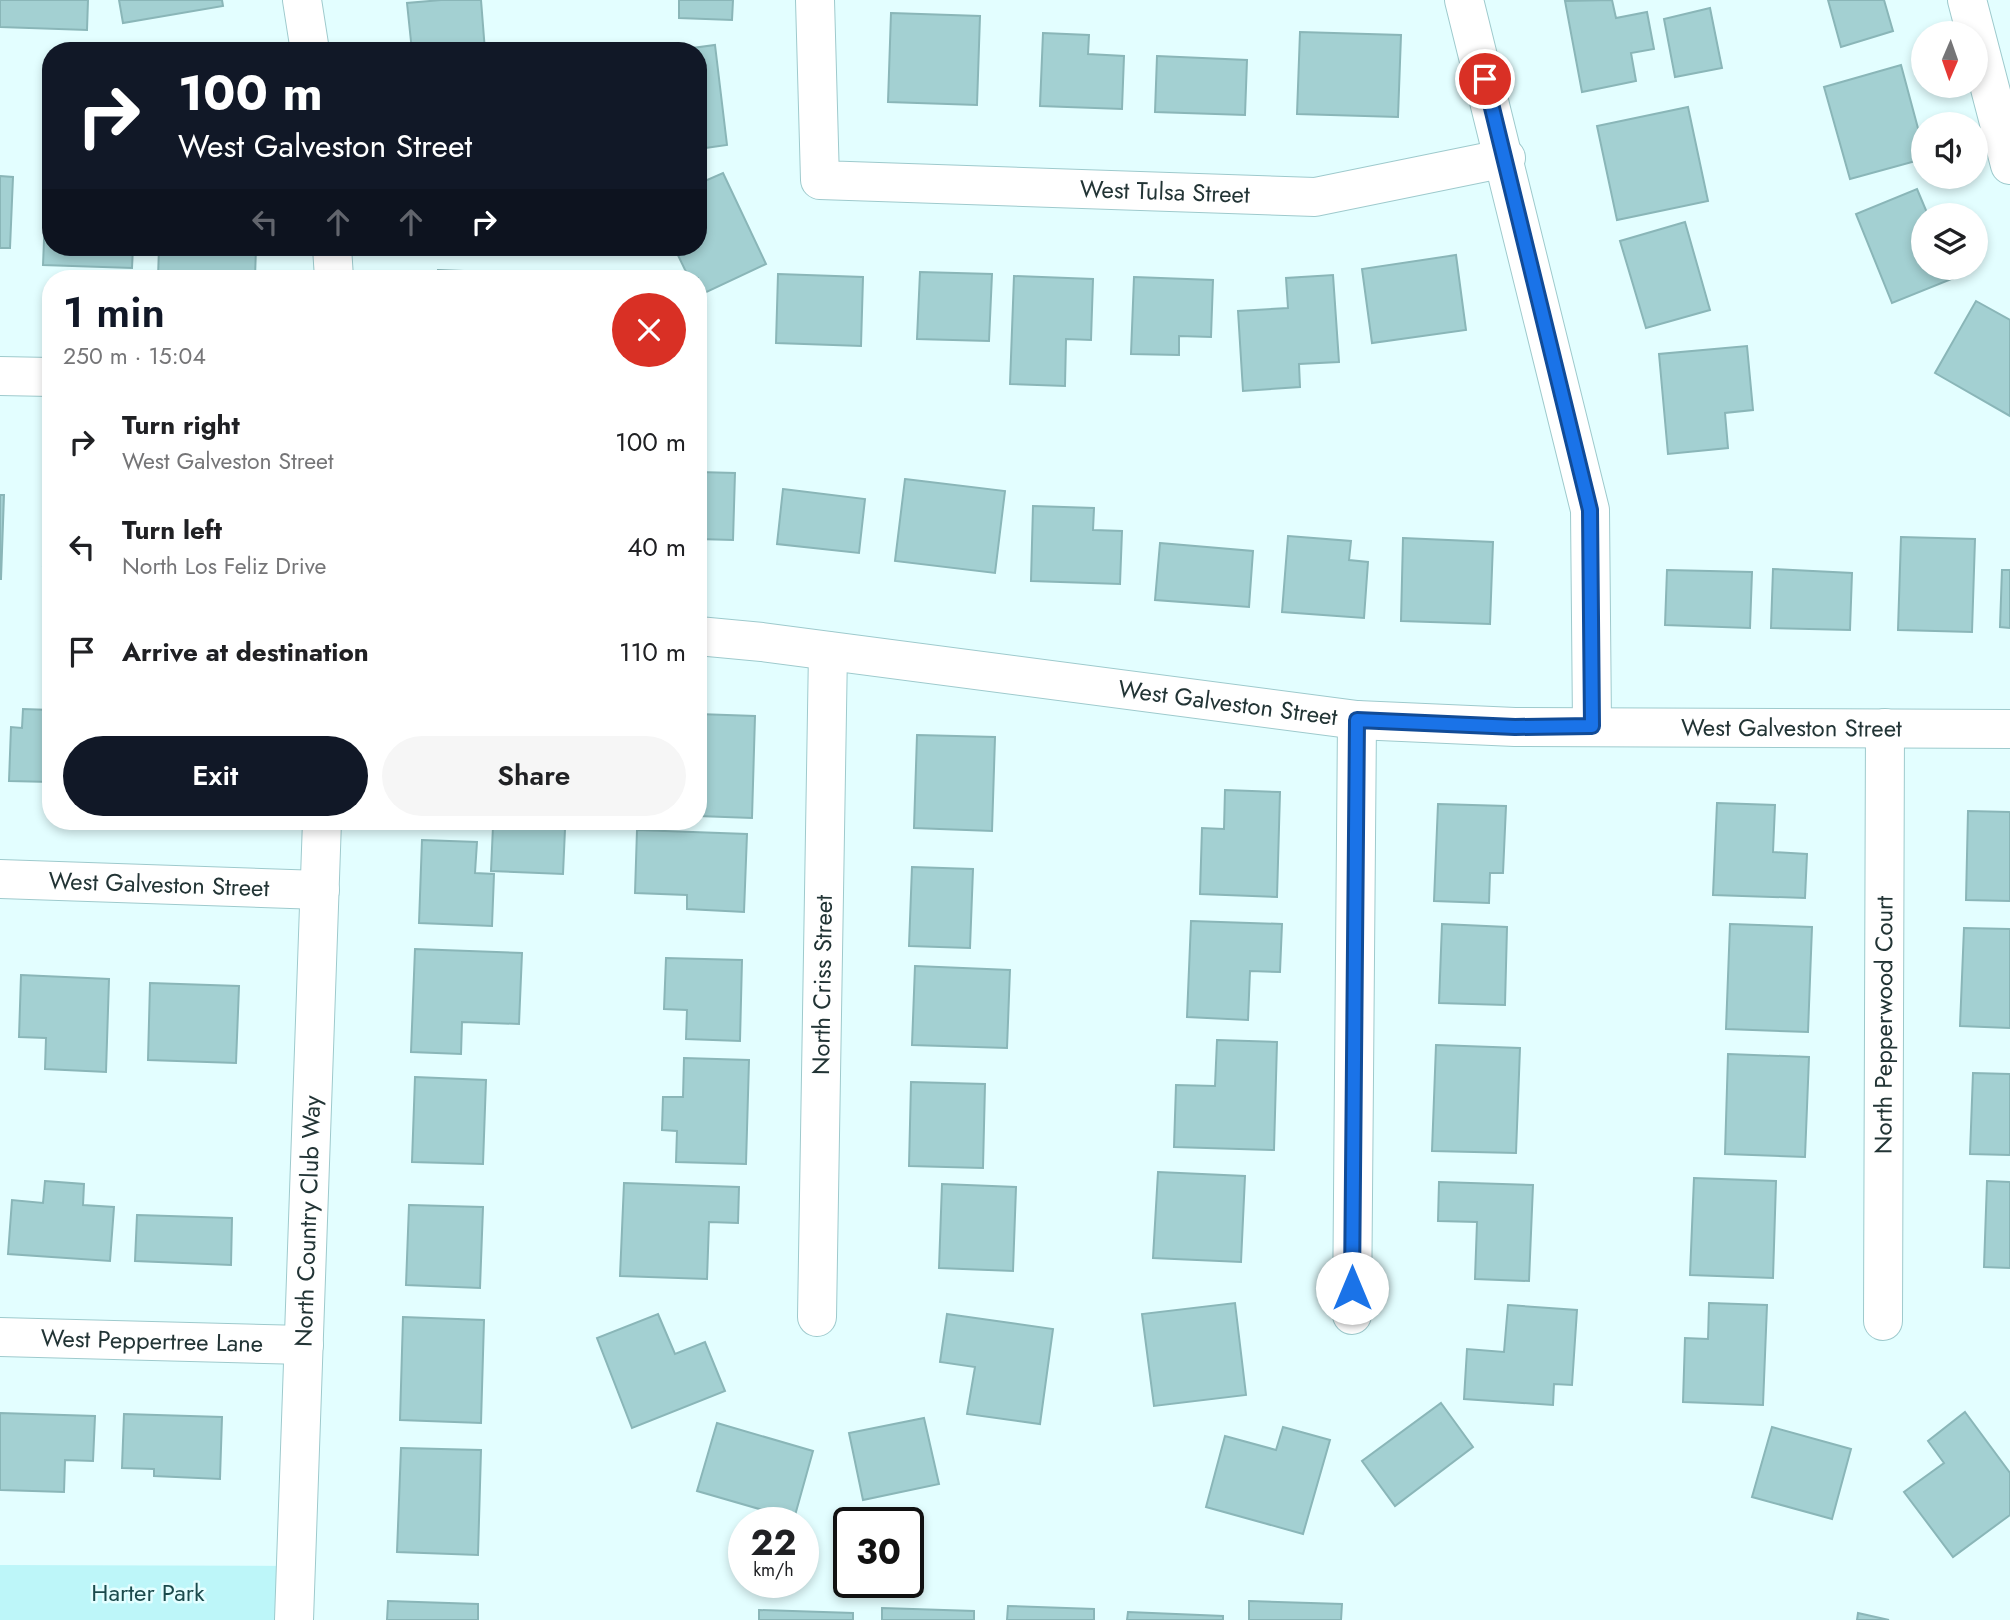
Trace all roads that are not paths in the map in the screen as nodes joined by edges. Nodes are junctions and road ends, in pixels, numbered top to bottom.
1 (302, 0) edge
2 (815, 0) edge
3 (1464, 0) edge
4 (1967, 0) edge
5 (309, 42) edge
6 (1506, 158) junction
7 (2010, 164) edge
8 (0, 376) edge
9 (42, 377) edge
10 (707, 637) edge
11 (828, 651) junction
12 (1357, 720) junction
13 (1592, 726) junction
14 (1885, 728) junction
15 (2010, 729) edge
16 (322, 830) edge
17 (0, 879) edge
18 (320, 890) junction
19 (1352, 1315) dead end
20 (817, 1317) dead end
21 (1883, 1321) dead end
22 (0, 1337) edge
23 (304, 1345) junction
24 (294, 1620) edge

1 - 5 street
2 - 6 street, West Tulsa Street
3 - 6 street
4 - 7 street
6 - 13 street
8 - 9 street
10 - 11 street, West Galveston Street
11 - 12 street, West Galveston Street
11 - 20 street, North Criss Street
12 - 13 street, West Galveston Street
12 - 19 street
13 - 14 street, West Galveston Street
14 - 15 street, West Galveston Street
14 - 21 street, North Pepperwood Court
16 - 18 street, North Country Club Way
17 - 18 street, West Galveston Street
18 - 23 street, North Country Club Way
22 - 23 street, West Peppertree Lane
23 - 24 street, North Country Club Way

